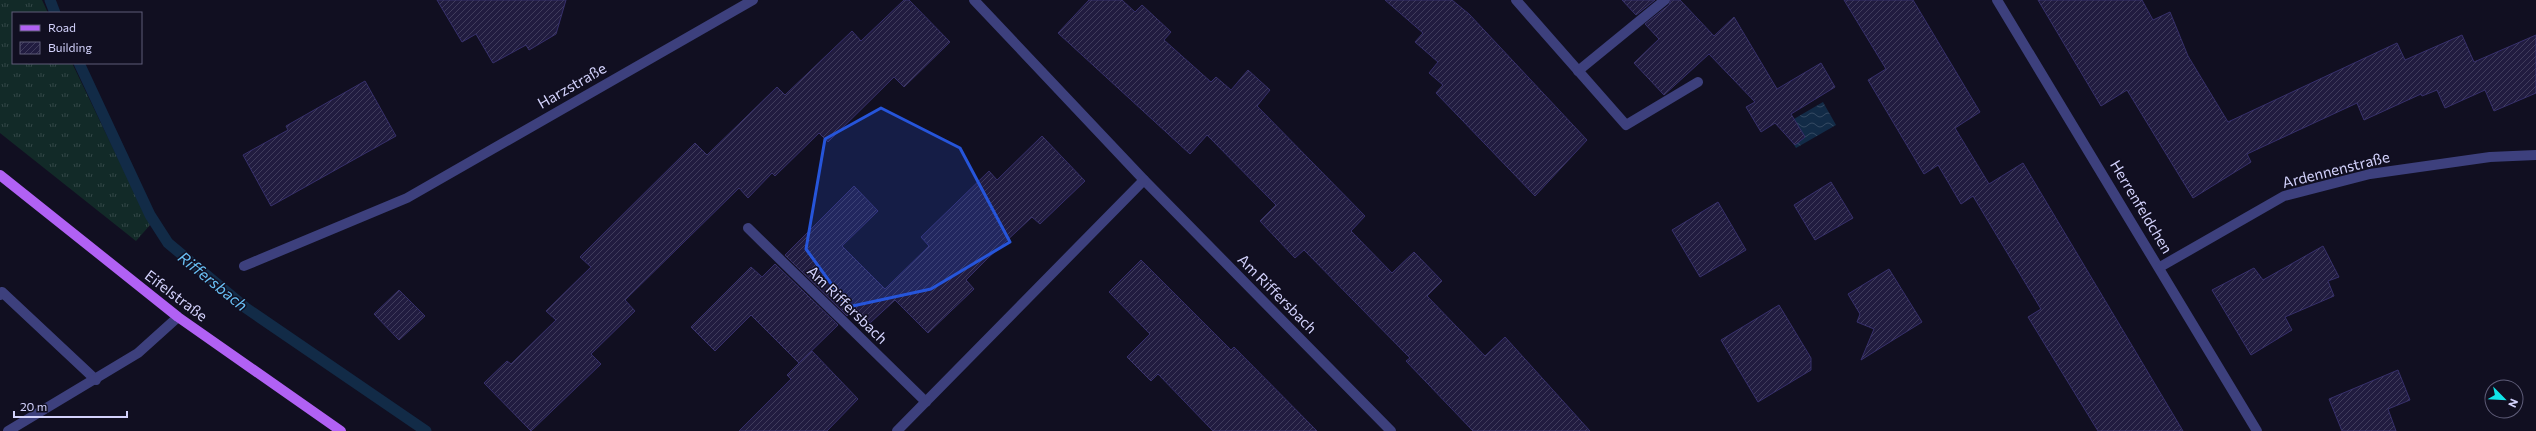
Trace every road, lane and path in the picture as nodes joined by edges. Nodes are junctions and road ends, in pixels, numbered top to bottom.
1 (753, 0) edge
2 (974, 0) edge
3 (1665, 0) edge
4 (1997, 0) edge
5 (1518, 2) edge
6 (1578, 71) junction
7 (1698, 82) dead end
8 (2536, 155) edge
9 (0, 175) edge
10 (1144, 180) junction
11 (748, 228) dead end
12 (244, 266) dead end
13 (2160, 267) junction
14 (0, 294) edge
15 (178, 317) junction
16 (96, 380) junction
17 (926, 402) junction
18 (1390, 430) edge
19 (8, 431) edge
20 (341, 431) edge
21 (897, 431) edge
22 (2258, 431) edge

1 - 12 street, Harzstraße
2 - 10 street, Am Riffersbach
3 - 6 street
4 - 13 street, Herrenfeldchen
5 - 6 street
6 - 7 street
8 - 13 street, Ardennenstraße
9 - 15 main road, Eifelstraße
10 - 17 street
10 - 18 street, Am Riffersbach
11 - 17 street, Am Riffersbach
13 - 22 street, Herrenfeldchen
14 - 16 street
15 - 16 street
15 - 20 main road, Eifelstraße
16 - 19 street
17 - 21 street

